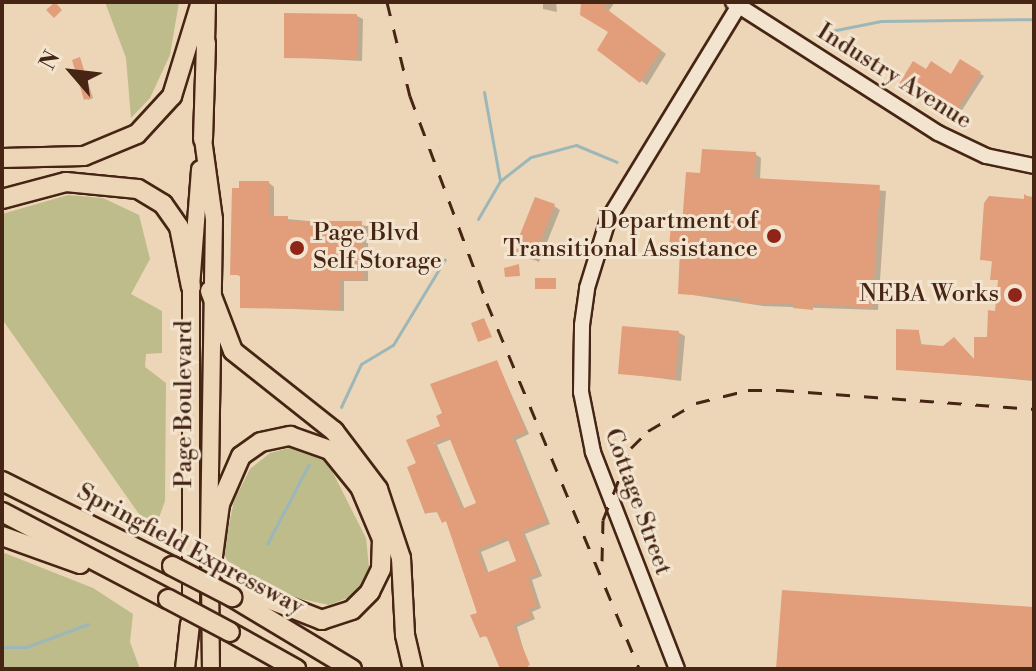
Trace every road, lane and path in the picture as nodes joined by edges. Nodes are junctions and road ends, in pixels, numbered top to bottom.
1 (201, 2) edge
2 (207, 2) edge
3 (737, 3) edge
4 (206, 43) joint
5 (203, 139) joint
6 (2, 158) edge
7 (1034, 166) edge
8 (2, 199) edge
9 (200, 289) junction
10 (2, 479) edge
11 (2, 512) edge
12 (2, 536) edge
13 (210, 578) junction
14 (231, 591) junction
15 (168, 599) junction
16 (190, 624) junction
17 (185, 669) edge
18 (193, 669) edge
19 (211, 669) edge
20 (296, 669) edge
21 (352, 669) edge
22 (413, 669) edge
23 (677, 669) edge

1 - 6 highway
2 - 4 main road, Page Boulevard
3 - 7 main road, Industry Avenue
3 - 23 main road, Cottage Street
4 - 5 highway, Page Boulevard
5 - 9 main road, Page Boulevard
8 - 9 highway
9 - 13 main road, Page Boulevard
9 - 16 main road, Page Boulevard
9 - 22 highway
10 - 14 highway, Springfield Expressway, bridge
11 - 15 highway
12 - 15 highway
13 - 14 highway
13 - 19 main road, Page Boulevard
14 - 21 highway, Springfield Expressway
15 - 20 highway, bridge
16 - 17 highway
16 - 18 main road, Page Boulevard

